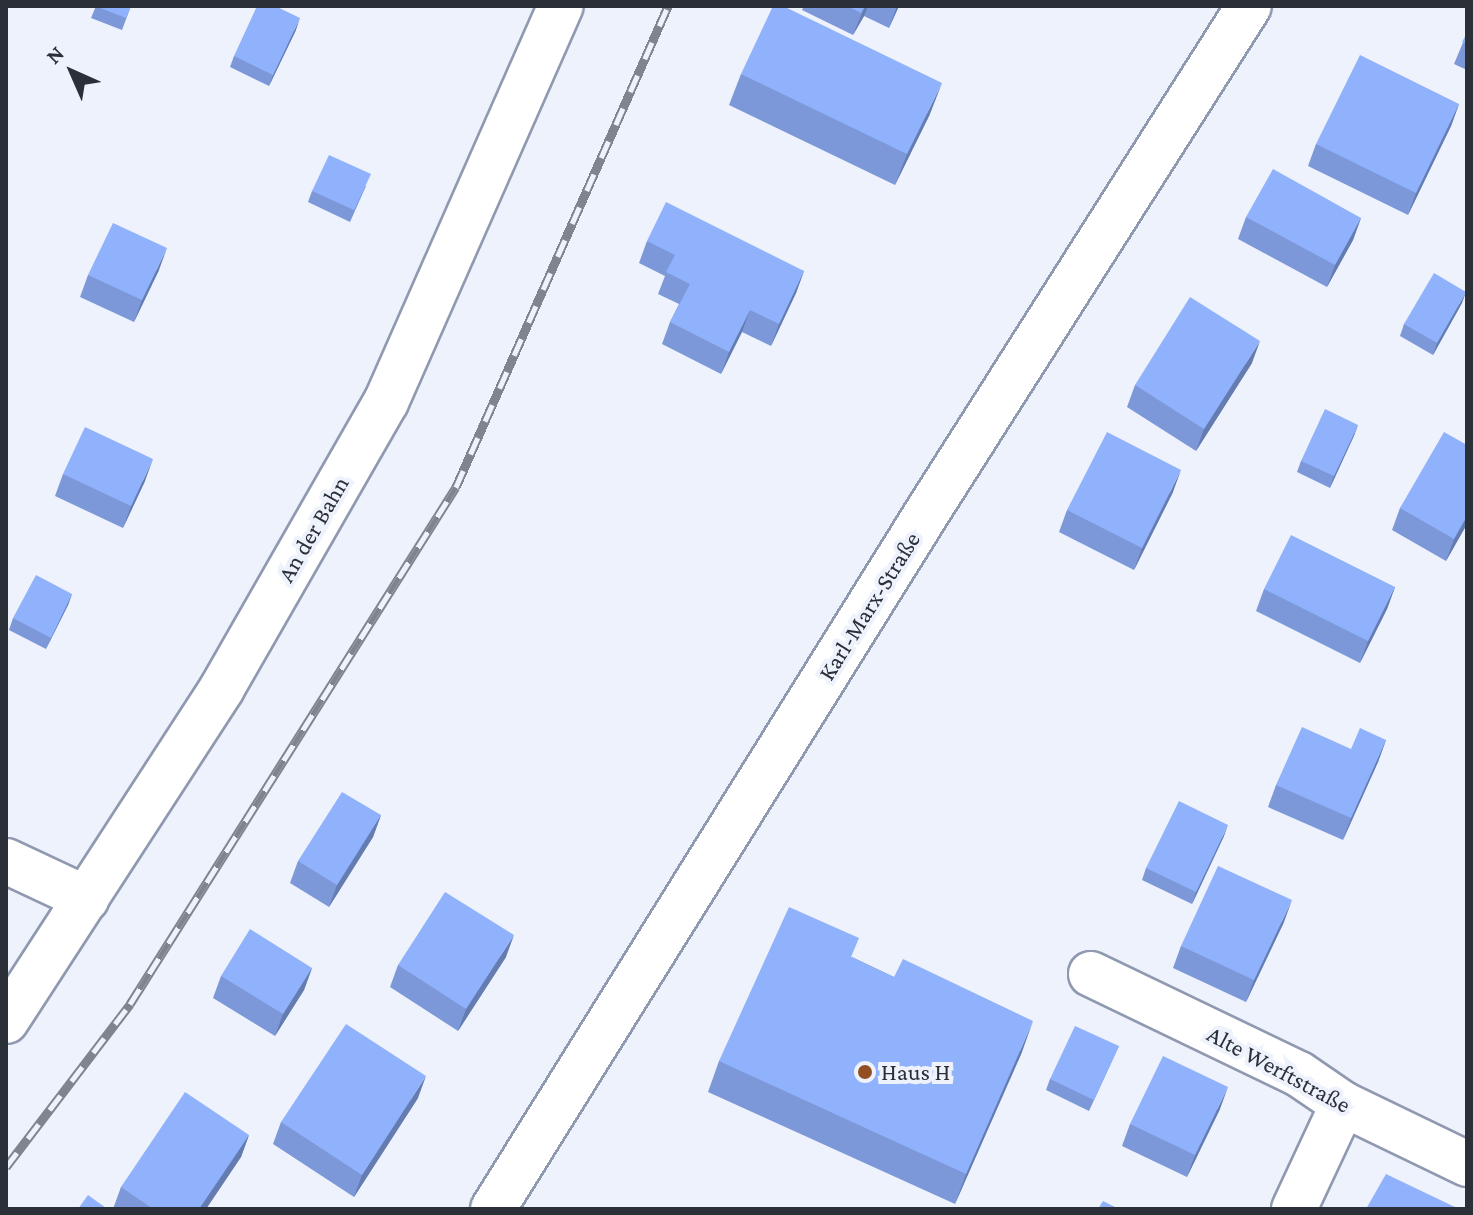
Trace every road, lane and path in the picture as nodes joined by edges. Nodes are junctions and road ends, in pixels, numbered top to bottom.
1 (561, 6) edge
2 (1249, 6) edge
3 (6, 861) edge
4 (87, 899) junction
5 (1091, 974) dead end
6 (6, 1021) edge
7 (1343, 1104) junction
8 (1467, 1164) edge
9 (493, 1209) edge
10 (1294, 1209) edge

1 - 4 street, An der Bahn
2 - 9 street, Karl-Marx-Straße
3 - 4 street
4 - 6 street, An der Bahn
5 - 7 street, Alte Werftstraße
7 - 8 street, Alte Werftstraße
7 - 10 street

